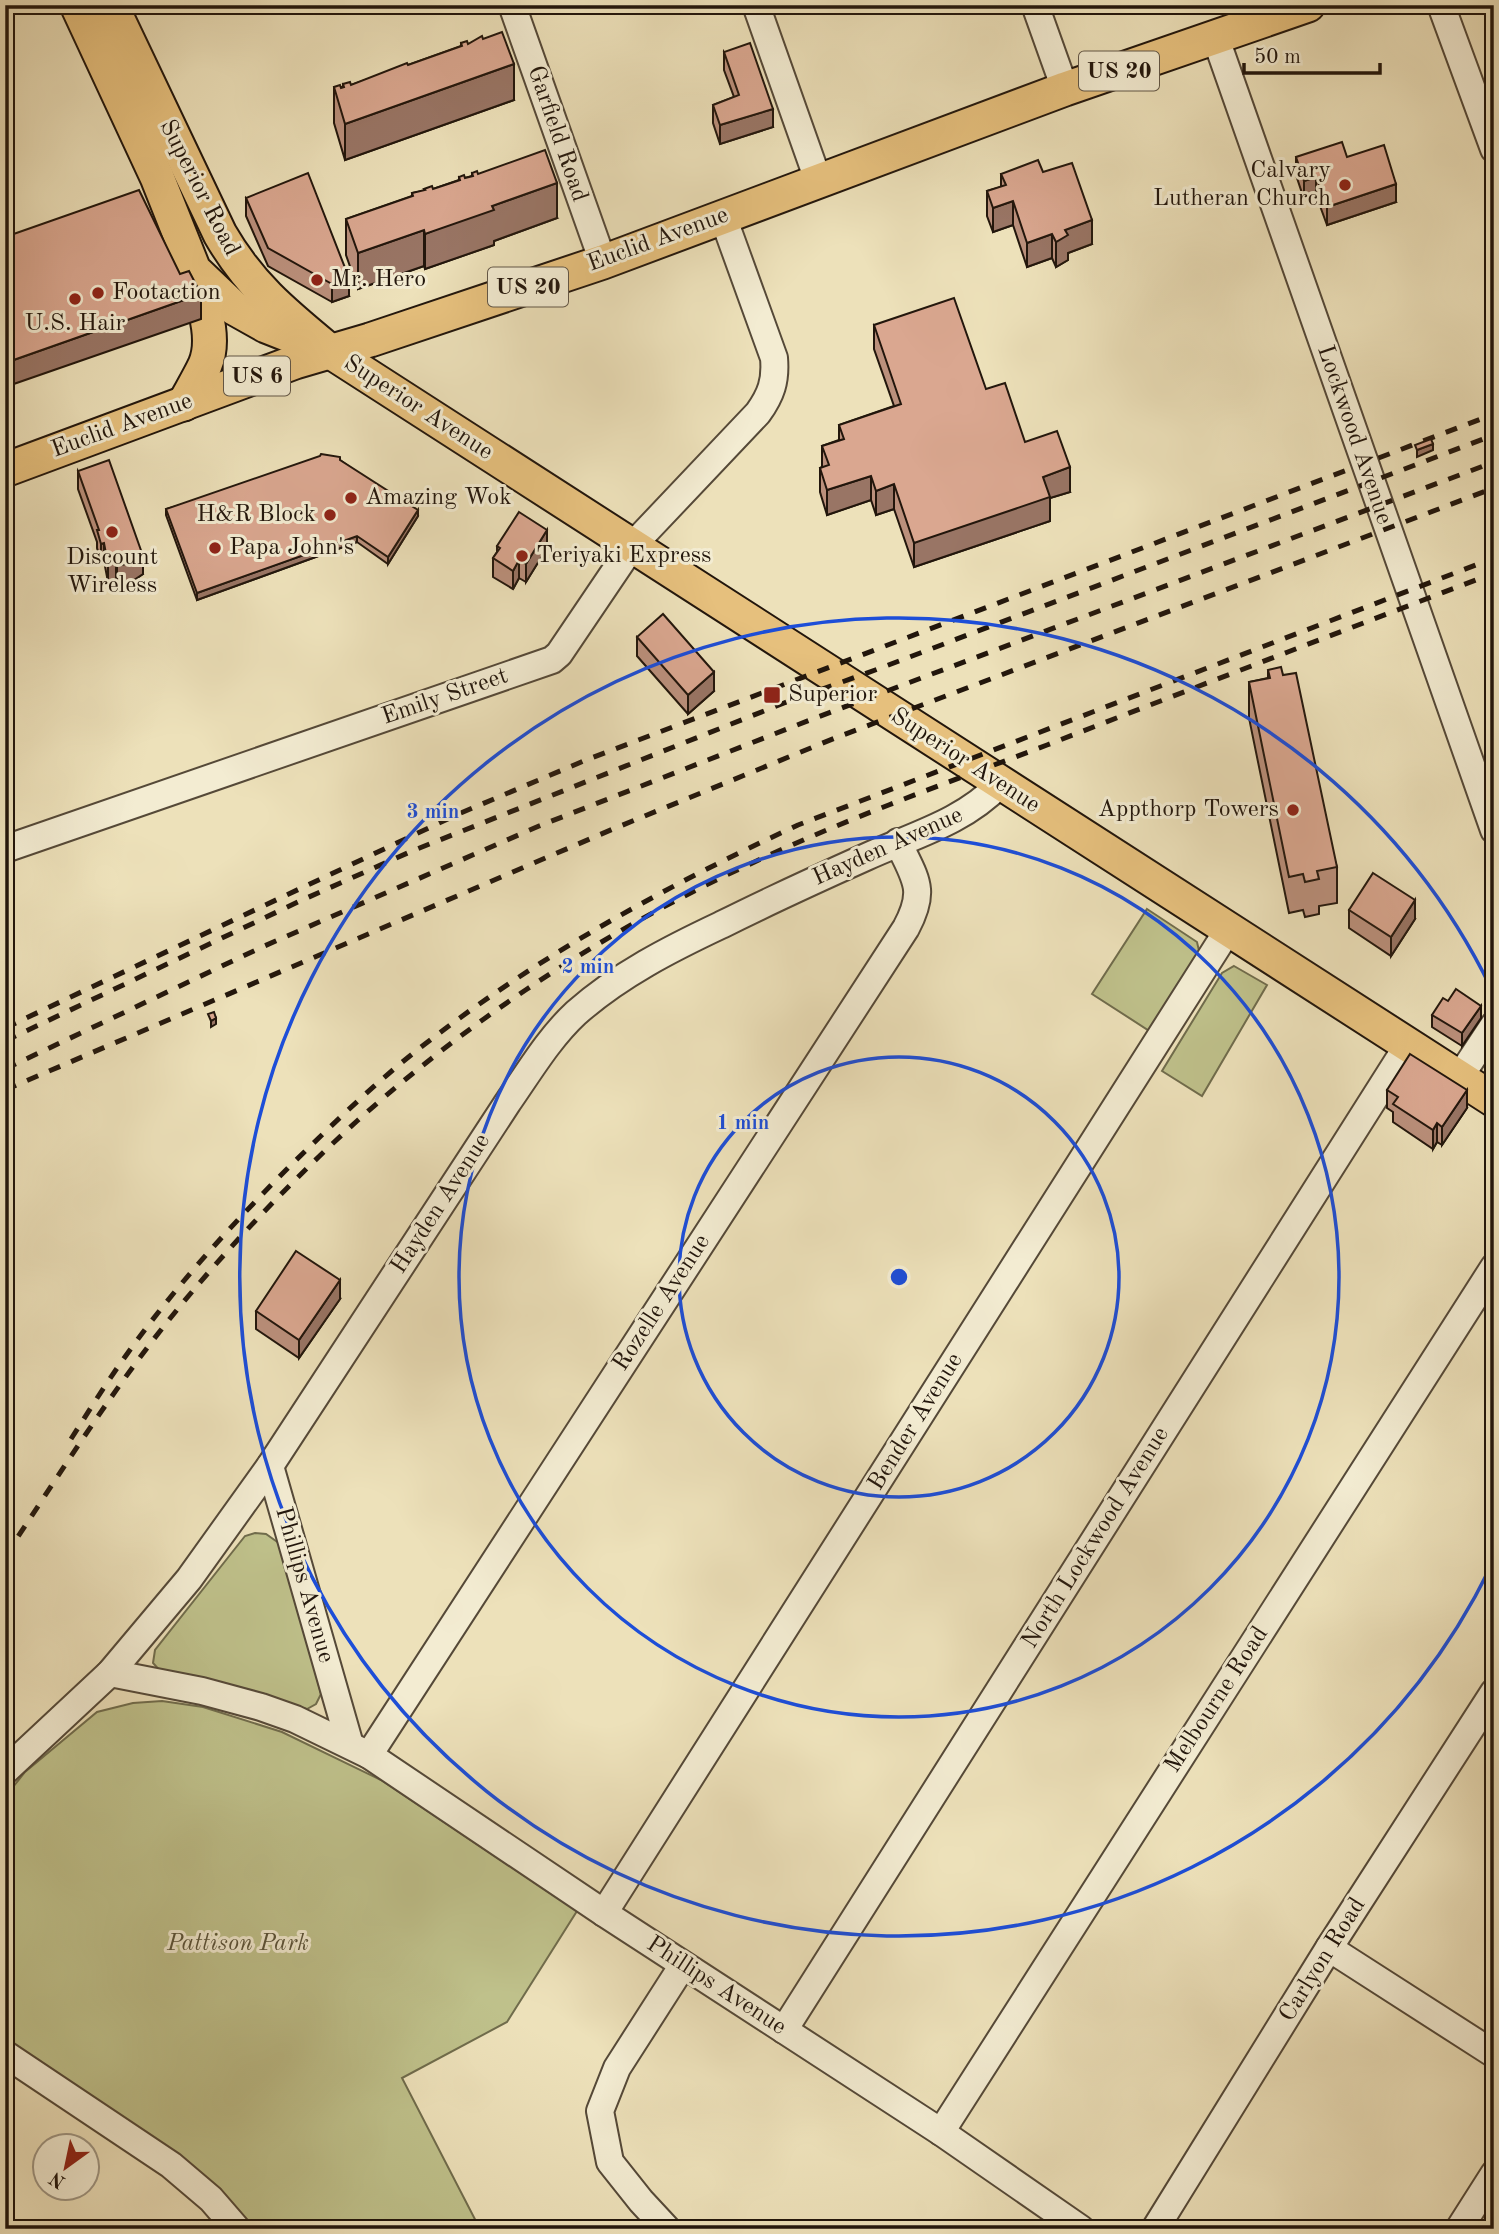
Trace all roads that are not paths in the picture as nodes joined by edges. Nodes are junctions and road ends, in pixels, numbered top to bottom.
1 (77, 5) edge
2 (111, 5) edge
3 (512, 5) edge
4 (756, 5) edge
5 (1035, 5) edge
6 (1441, 5) edge
7 (1298, 7) edge
8 (1216, 39) junction
9 (1065, 89) junction
10 (1494, 149) edge
11 (818, 180) junction
12 (723, 217) junction
13 (603, 262) junction
14 (194, 270) junction
15 (331, 352) junction
16 (184, 404) junction
17 (5, 470) edge
18 (632, 546) junction
19 (1000, 783) junction
20 (1494, 830) edge
21 (898, 842) junction
22 (5, 849) edge
23 (1228, 930) junction
24 (1494, 1025) edge
25 (1408, 1045) junction
26 (1459, 1078) junction
27 (1494, 1100) edge
28 (1494, 1267) edge
29 (270, 1466) junction
30 (110, 1673) junction
31 (1494, 1692) edge
32 (359, 1750) junction
33 (5, 1771) edge
34 (604, 1913) junction
35 (1329, 1948) junction
36 (683, 1965) junction
37 (784, 2030) junction
38 (5, 2054) edge
39 (1494, 2054) edge
40 (941, 2132) junction
41 (1494, 2174) edge
42 (237, 2229) edge
43 (667, 2229) edge
44 (1082, 2229) edge
45 (1155, 2229) edge
46 (1459, 2229) edge

1 - 14 main road, Superior Road
2 - 15 main road, Superior Road
3 - 13 street, Garfield Road
4 - 11 street
5 - 9 street
6 - 10 street
7 - 8 main road, Euclid Avenue / US 20
8 - 9 main road, Euclid Avenue / US 20
8 - 20 street, Lockwood Avenue
9 - 11 main road, Euclid Avenue / US 20
11 - 12 main road, Euclid Avenue / US 20
12 - 13 main road, Euclid Avenue / US 20
12 - 18 street, Emily Street
13 - 15 main road, Euclid Avenue / US 20
14 - 15 main road, Superior Road
14 - 16 main road
15 - 16 main road, Euclid Avenue / US 6
15 - 18 main road, Superior Avenue
16 - 17 main road, Euclid Avenue / US 6
18 - 19 main road, Superior Avenue
18 - 22 street, Emily Street
19 - 21 street, Hayden Avenue
19 - 23 main road, Superior Avenue
21 - 29 street, Hayden Avenue
21 - 32 street, Rozelle Avenue
23 - 25 main road, Superior Avenue
23 - 34 street, Bender Avenue
24 - 26 street
25 - 26 main road, Superior Avenue
25 - 37 street, North Lockwood Avenue
26 - 27 main road, Superior Avenue
28 - 40 street, Melbourne Road
29 - 30 street, Hayden Avenue
29 - 32 street, Phillips Avenue
30 - 32 street, Phillips Avenue
30 - 33 street, Hayden Avenue
31 - 35 street, Carlyon Road
32 - 34 street, Phillips Avenue
34 - 36 street, Phillips Avenue
35 - 39 street
35 - 45 street, Carlyon Road
36 - 37 street, Phillips Avenue
36 - 43 street
37 - 40 street, Phillips Avenue
38 - 42 street
40 - 44 street, Phillips Avenue
41 - 46 street

